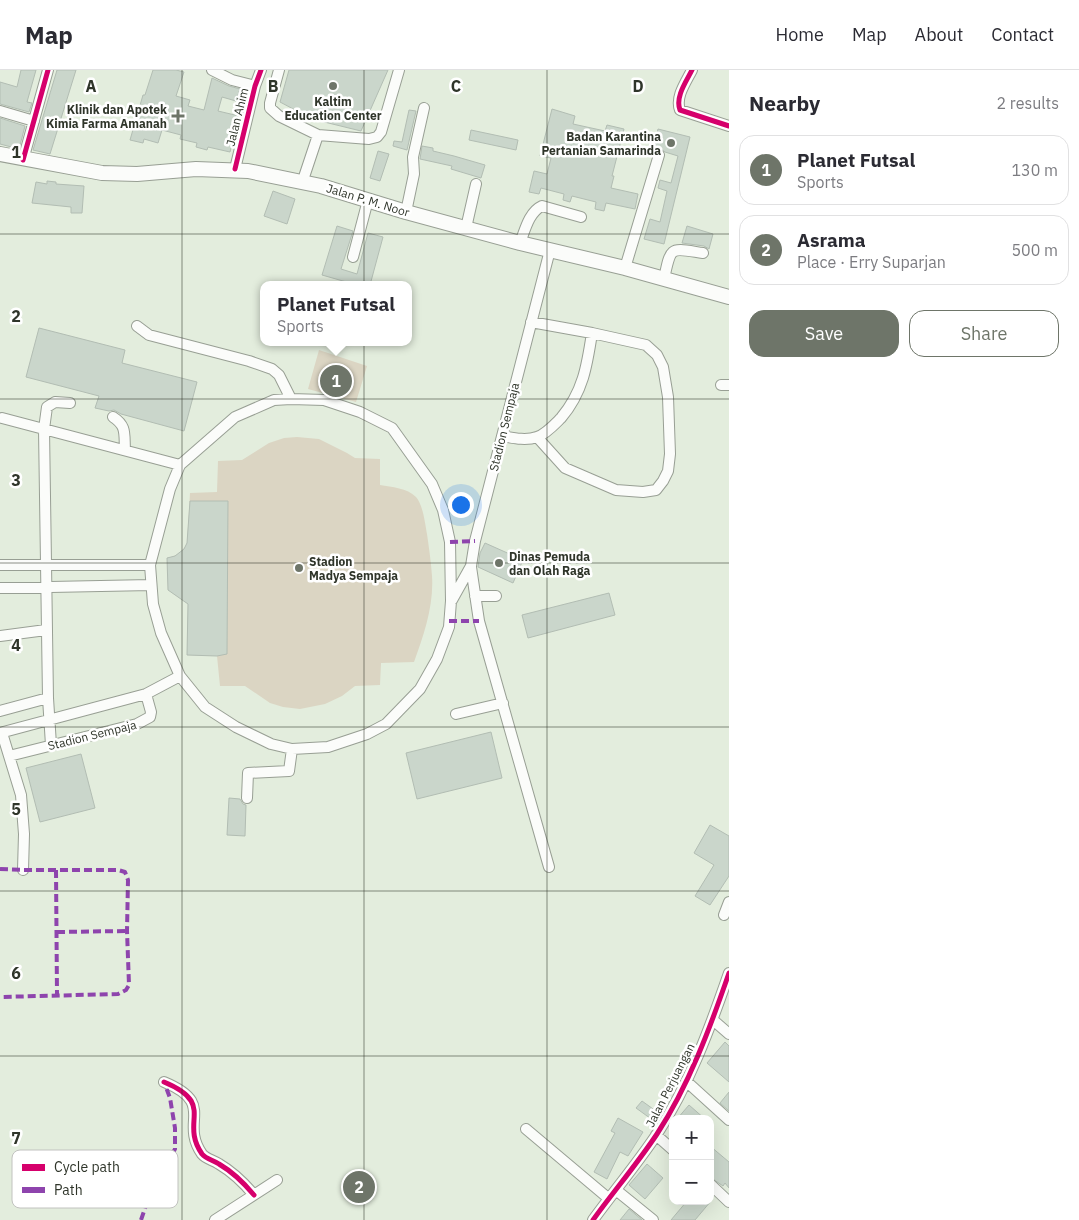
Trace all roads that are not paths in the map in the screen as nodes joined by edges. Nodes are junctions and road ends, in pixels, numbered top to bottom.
1 (48, 70) edge
2 (212, 70) edge
3 (261, 70) edge
4 (279, 70) edge
5 (399, 70) edge
6 (692, 70) edge
7 (255, 86) junction
8 (424, 108) dead end
9 (0, 111) edge
10 (34, 121) junction
11 (729, 126) edge
12 (318, 135) junction
13 (0, 154) edge
14 (659, 155) dead end
15 (23, 160) junction
16 (234, 170) junction
17 (302, 182) junction
18 (476, 184) dead end
19 (368, 200) junction
20 (406, 212) junction
21 (581, 217) dead end
22 (466, 228) junction
23 (520, 243) junction
24 (550, 250) junction
25 (703, 253) dead end
26 (352, 257) dead end
27 (625, 268) junction
28 (664, 279) junction
29 (729, 297) edge
30 (531, 322) junction
31 (137, 326) dead end
32 (592, 333) junction
33 (291, 399) junction
34 (70, 403) dead end
35 (113, 417) dead end
36 (2, 418) dead end
37 (44, 429) junction
38 (502, 436) junction
39 (537, 437) junction
40 (125, 450) junction
41 (180, 465) junction
42 (0, 565) edge
43 (46, 565) junction
44 (150, 565) junction
45 (471, 566) junction
46 (152, 585) junction
47 (47, 586) junction
48 (0, 588) edge
49 (475, 596) junction
50 (496, 596) dead end
51 (452, 601) junction
52 (46, 630) junction
53 (0, 636) edge
54 (180, 676) junction
55 (146, 694) junction
56 (48, 698) junction
57 (502, 703) junction
58 (0, 712) edge
59 (456, 714) dead end
60 (49, 719) junction
61 (1, 733) edge
62 (51, 745) junction
63 (292, 749) junction
64 (9, 756) junction
65 (247, 798) dead end
66 (549, 867) dead end
67 (23, 870) dead end
68 (729, 902) edge
69 (724, 915) dead end
70 (729, 973) edge
71 (713, 1020) junction
72 (729, 1034) edge
73 (164, 1082) dead end
74 (686, 1082) junction
75 (729, 1120) edge
76 (526, 1129) dead end
77 (656, 1135) junction
78 (669, 1146) edge
79 (277, 1180) dead end
80 (714, 1188) edge
81 (616, 1190) junction
82 (254, 1194) junction
83 (608, 1198) junction
84 (729, 1202) edge
85 (215, 1220) edge
86 (593, 1220) edge
87 (654, 1220) edge

1 - 10 street
2 - 7 street
3 - 7 street, Jalan Ahim
4 - 12 street
5 - 12 street
6 - 11 street
7 - 16 street, Jalan Ahim
8 - 20 street
9 - 10 street
10 - 15 street
12 - 17 street
13 - 15 highway, Jalan P. M. Noor
14 - 27 street
15 - 16 highway, Jalan P. M. Noor
16 - 17 highway, Jalan P. M. Noor
17 - 19 highway, Jalan P. M. Noor
18 - 22 street
19 - 20 highway, Jalan P. M. Noor
19 - 26 street
20 - 22 highway, Jalan P. M. Noor
21 - 23 street
22 - 23 highway, Jalan P. M. Noor
23 - 24 highway, Jalan P. M. Noor
24 - 27 highway, Jalan P. M. Noor
24 - 30 street, Stadion Sempaja
25 - 28 street
27 - 28 highway, Jalan P. M. Noor
28 - 29 highway, Jalan P. M. Noor
30 - 32 street
30 - 38 street, Stadion Sempaja
31 - 33 street
32 - 39 street
32 - 39 street
33 - 41 street, Stadion Sempaja
33 - 51 street, Stadion Sempaja
34 - 37 street
35 - 40 street
36 - 37 street
37 - 40 street
37 - 43 street
38 - 39 street
38 - 45 street, Stadion Sempaja
40 - 41 street
41 - 44 street, Stadion Sempaja
42 - 43 street
43 - 44 street
43 - 47 street
44 - 46 street, Stadion Sempaja
45 - 49 street
45 - 51 street, Stadion Sempaja
46 - 47 street
46 - 54 street, Stadion Sempaja
47 - 48 street
47 - 52 street
49 - 50 street
49 - 57 street
51 - 63 street, Stadion Sempaja
52 - 53 street
52 - 56 street
54 - 55 street, Stadion Sempaja
54 - 63 street, Stadion Sempaja
55 - 60 street, Stadion Sempaja
55 - 62 street, Stadion Sempaja
56 - 58 street
56 - 60 street
57 - 59 street
57 - 66 street
60 - 61 street, Stadion Sempaja
60 - 62 street
61 - 64 street, Stadion Sempaja
62 - 64 street, Stadion Sempaja
63 - 65 street
64 - 67 street, Stadion Sempaja
68 - 69 street
70 - 71 street, Jalan Perjuangan
71 - 72 street
71 - 74 street, Jalan Perjuangan
73 - 82 street
74 - 75 street
74 - 77 street, Jalan Perjuangan
76 - 83 street
77 - 78 street
77 - 81 street, Jalan Perjuangan
79 - 82 street
80 - 84 street
81 - 83 street, Jalan Perjuangan
81 - 87 street
82 - 85 street
83 - 86 street, Jalan Perjuangan

